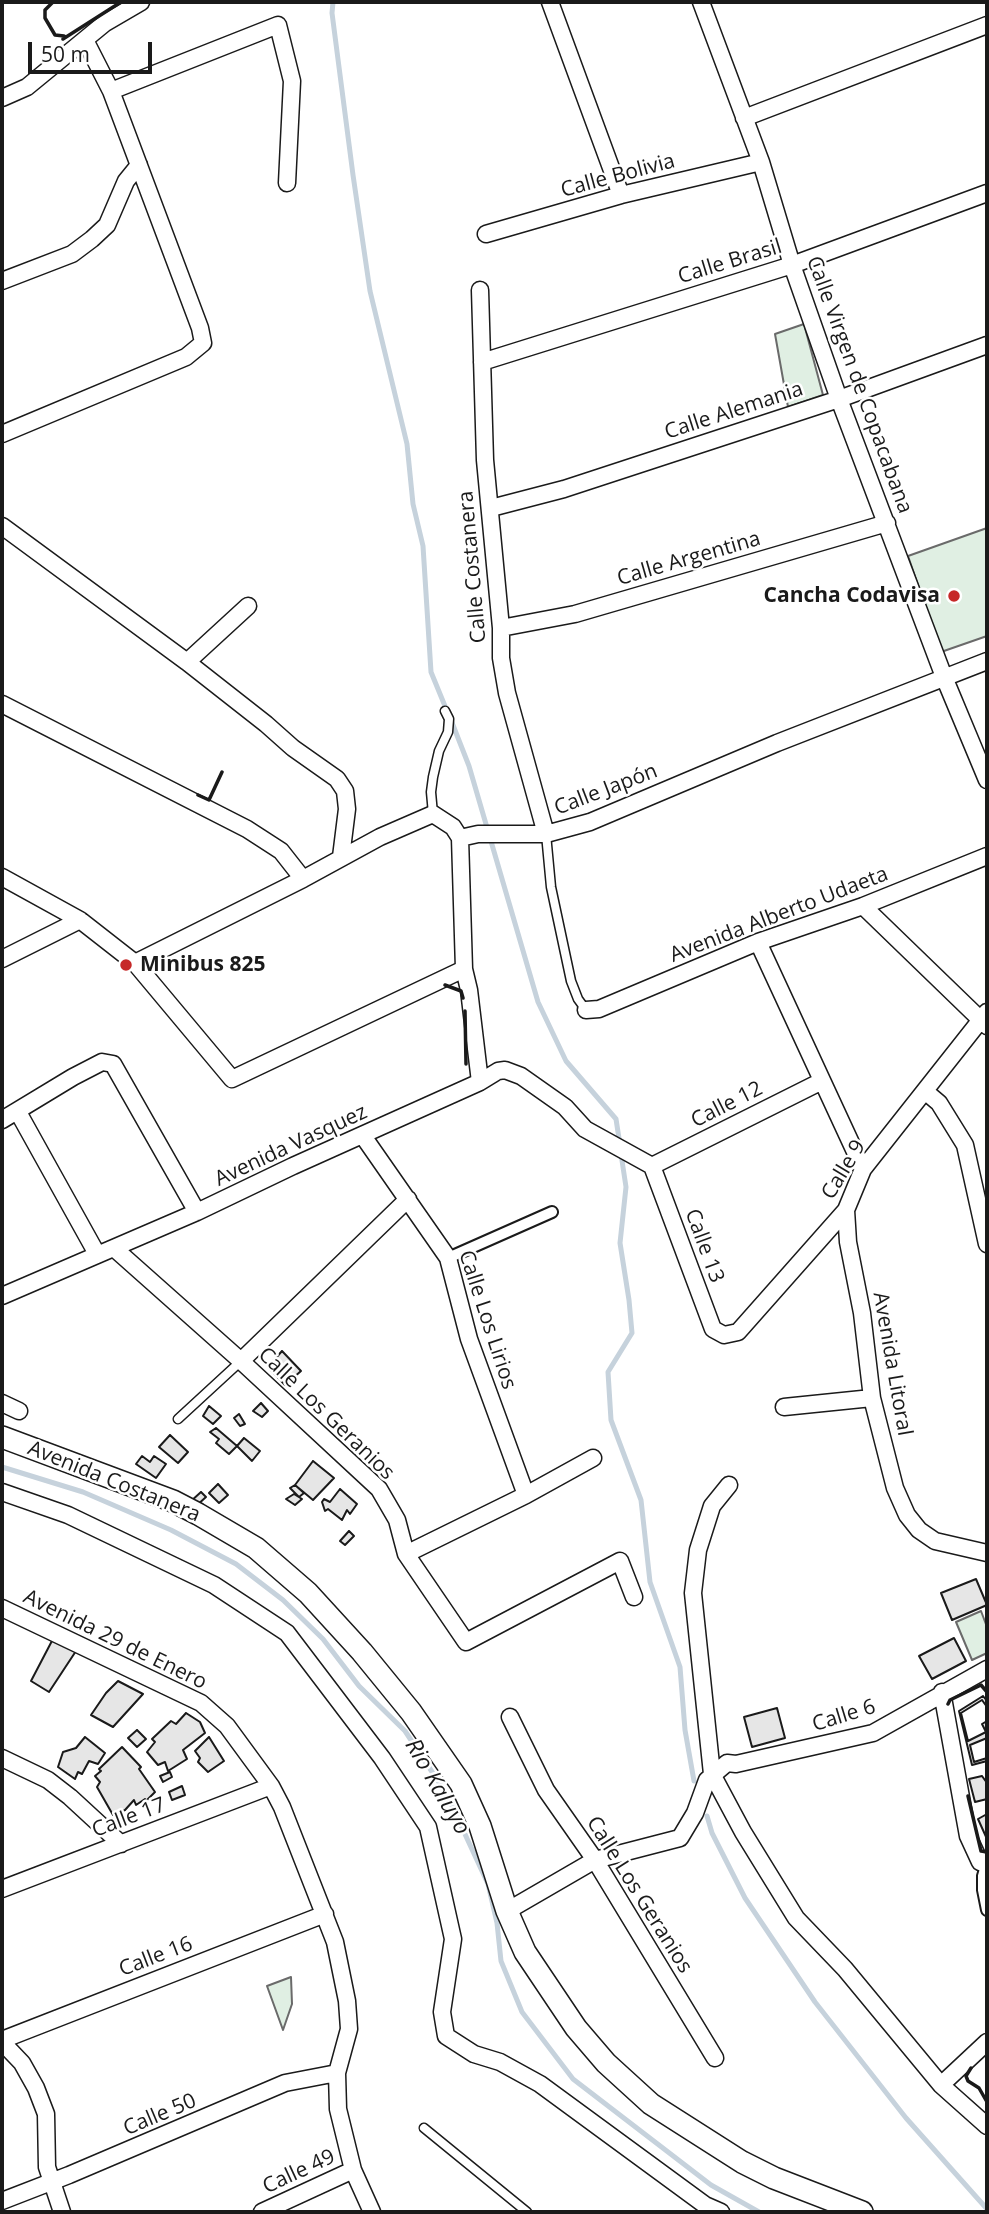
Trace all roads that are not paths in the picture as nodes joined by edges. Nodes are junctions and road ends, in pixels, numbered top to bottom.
1 (141, 2) edge
2 (550, 2) edge
3 (701, 2) edge
4 (987, 25) edge
5 (85, 40) junction
6 (111, 91) junction
7 (2, 98) edge
8 (744, 118) junction
9 (761, 162) junction
10 (139, 165) junction
11 (287, 183) dead end
12 (987, 193) edge
13 (621, 195) junction
14 (486, 234) dead end
15 (792, 265) junction
16 (2, 281) edge
17 (480, 290) dead end
18 (987, 345) edge
19 (482, 362) junction
20 (839, 399) junction
21 (2, 434) edge
22 (491, 508) junction
23 (887, 523) junction
24 (2, 526) edge
25 (247, 606) dead end
26 (501, 628) junction
27 (987, 661) edge
28 (187, 662) junction
29 (944, 677) junction
30 (2, 704) edge
31 (445, 711) dead end
32 (987, 780) edge
33 (433, 814) junction
34 (541, 834) junction
35 (460, 838) junction
36 (987, 856) edge
37 (341, 857) junction
38 (2, 877) edge
39 (303, 879) junction
40 (863, 906) junction
41 (80, 920) junction
42 (758, 942) junction
43 (2, 959) edge
44 (135, 963) junction
45 (464, 970) junction
46 (586, 1010) joint
47 (985, 1019) edge
48 (821, 1081) junction
49 (480, 1082) junction
50 (926, 1092) junction
51 (18, 1112) junction
52 (2, 1120) edge
53 (363, 1136) junction
54 (652, 1166) junction
55 (863, 1169) junction
56 (408, 1199) junction
57 (846, 1209) junction
58 (197, 1212) junction
59 (552, 1212) dead end
60 (987, 1244) edge
61 (115, 1249) junction
62 (97, 1254) junction
63 (448, 1258) junction
64 (2, 1296) edge
65 (724, 1335) joint
66 (241, 1361) junction
67 (872, 1398) junction
68 (2, 1403) edge
69 (784, 1407) dead end
70 (19, 1411) dead end
71 (178, 1419) dead end
72 (2, 1437) edge
73 (593, 1458) dead end
74 (729, 1485) dead end
75 (2, 1492) edge
76 (526, 1495) junction
77 (987, 1553) edge
78 (406, 1554) junction
79 (634, 1597) dead end
80 (2, 1608) edge
81 (987, 1669) edge
82 (942, 1692) junction
83 (510, 1717) dead end
84 (2, 1758) edge
85 (709, 1777) junction
86 (271, 1786) junction
87 (121, 1844) junction
88 (596, 1860) junction
89 (987, 1866) edge
90 (2, 1889) edge
91 (987, 1910) edge
92 (507, 1911) junction
93 (325, 1914) junction
94 (2, 2041) edge
95 (987, 2042) edge
96 (715, 2058) dead end
97 (337, 2073) junction
98 (942, 2085) junction
99 (987, 2126) edge
100 (424, 2128) dead end
101 (353, 2171) junction
102 (51, 2183) junction
103 (2, 2201) edge
104 (62, 2212) edge
105 (262, 2212) edge
106 (372, 2212) edge
107 (527, 2212) edge
108 (721, 2212) edge
109 (862, 2212) edge

1 - 5 street
2 - 13 street
3 - 8 street, Calle Virgen de Copacabana
4 - 8 street
5 - 6 street
5 - 7 street
6 - 10 street
6 - 11 street
8 - 9 street, Calle Virgen de Copacabana
9 - 13 street, Calle Bolivia
9 - 15 street, Calle Virgen de Copacabana
10 - 16 street
10 - 21 street
12 - 15 street, Calle Brasil
13 - 14 street, Calle Bolivia
15 - 19 street, Calle Brasil
15 - 20 street, Calle Virgen de Copacabana
17 - 19 street, Calle Costanera
18 - 20 street, Calle Alemania
19 - 22 street, Calle Costanera
20 - 22 street, Calle Alemania
20 - 23 street, Calle Virgen de Copacabana
22 - 26 street, Calle Costanera
23 - 26 street, Calle Argentina
23 - 29 street, Calle Virgen de Copacabana
24 - 28 street
25 - 28 street
26 - 34 street, Calle Costanera
27 - 29 street, Calle Japón
28 - 37 street
29 - 32 street, Calle Virgen de Copacabana
29 - 34 street, Calle Japón
30 - 39 street
31 - 33 lane
33 - 35 street
33 - 37 street
34 - 35 street, Calle Japón
34 - 46 lane
35 - 45 street
36 - 40 street, Avenida Alberto Udaeta
37 - 39 street
38 - 41 street
39 - 44 street
40 - 42 street, Avenida Alberto Udaeta
40 - 47 street
41 - 43 street
41 - 44 street
42 - 46 street, Avenida Alberto Udaeta
42 - 48 street
44 - 45 street
45 - 49 street
47 - 50 street, Calle 9
48 - 54 street, Calle 12
48 - 55 street
49 - 53 street, Avenida Vasquez
49 - 54 street, Avenida Vasquez
50 - 55 street, Calle 9
50 - 60 street
51 - 52 street
51 - 58 street
51 - 62 street
53 - 56 street, Calle Los Lirios
53 - 58 street, Avenida Vasquez
54 - 65 street, Calle 13
55 - 57 street, Calle 9
56 - 63 street, Calle Los Lirios
56 - 66 street
57 - 65 street, Calle 9
57 - 67 street, Avenida Litoral
58 - 61 street, Avenida Vasquez
59 - 63 street
61 - 62 street, Avenida Vasquez
61 - 66 street, Calle Los Geranios
62 - 64 street, Avenida Vasquez
63 - 76 street, Calle Los Lirios
66 - 71 lane
66 - 78 street, Calle Los Geranios
67 - 69 street
67 - 77 street, Avenida Litoral
68 - 70 street
72 - 92 main road, Avenida Costanera
73 - 76 street
74 - 85 street
75 - 108 street
76 - 78 street
78 - 79 street, Calle Los Geranios
80 - 86 street, Avenida 29 de Enero
81 - 82 street, Calle 6
82 - 85 street, Calle 6
82 - 89 street
83 - 88 street, Calle Los Geranios
84 - 87 street
85 - 88 street
85 - 98 street
86 - 87 street, Calle 17
86 - 93 street, Avenida 29 de Enero
87 - 90 street, Calle 17
88 - 92 street
88 - 96 street, Calle Los Geranios
89 - 91 street
92 - 109 main road, Avenida Costanera
93 - 94 street, Calle 16
93 - 97 street, Avenida 29 de Enero
94 - 102 street
95 - 98 street
97 - 101 street, Avenida 29 de Enero
97 - 102 street, Calle 50
98 - 99 street
100 - 107 lane
101 - 105 street, Calle 49
101 - 106 street, Avenida 29 de Enero
102 - 103 street, Calle 50
102 - 104 street

